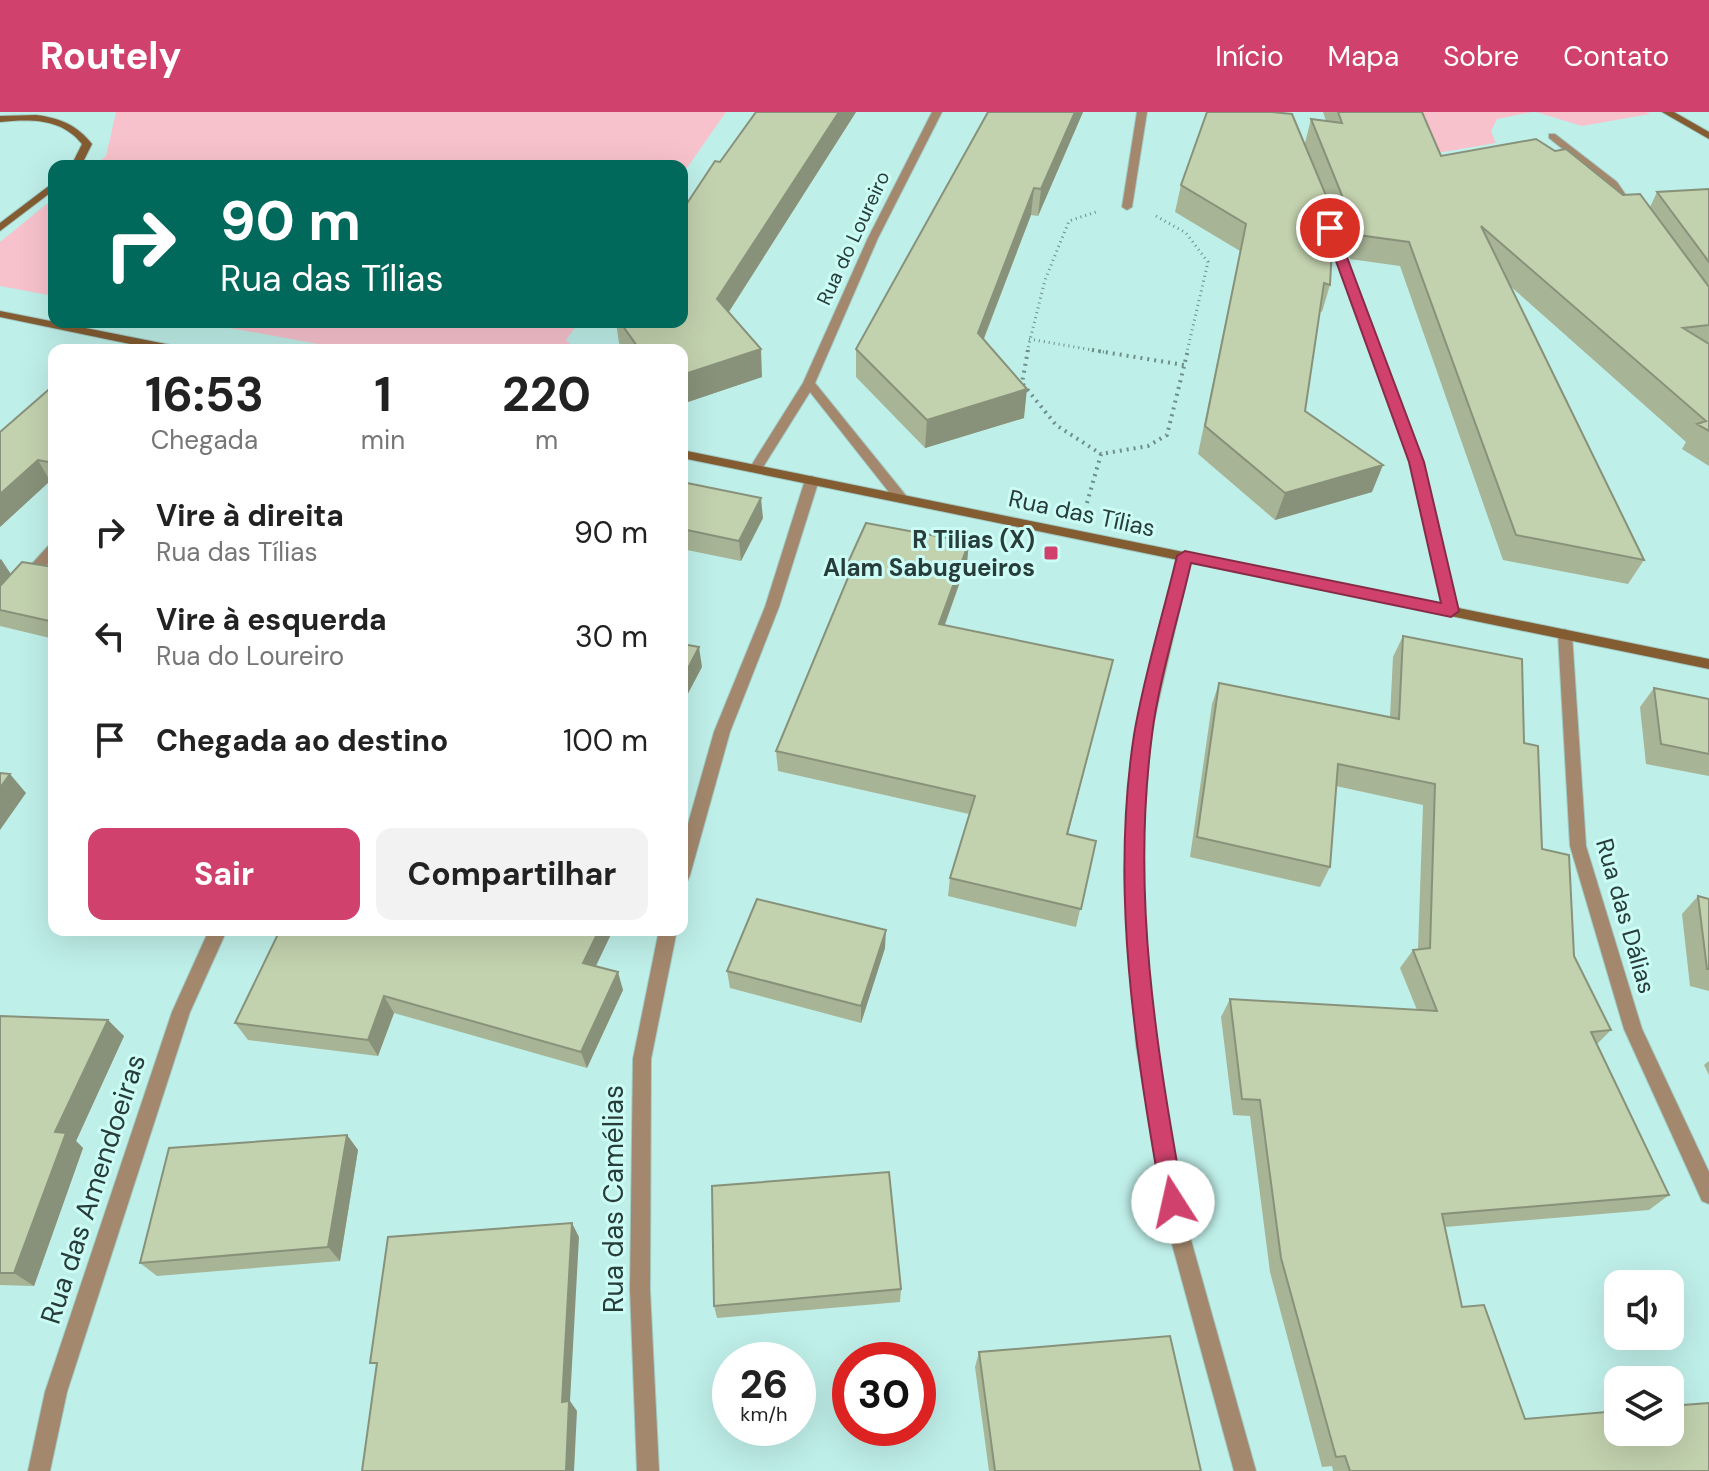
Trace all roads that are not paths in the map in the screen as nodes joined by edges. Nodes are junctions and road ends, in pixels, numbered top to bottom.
1 (1, 112) edge
2 (937, 112) edge
3 (1142, 112) edge
4 (1667, 112) edge
5 (28, 116) junction
6 (0, 119) edge
7 (1552, 136) dead end
8 (1709, 136) edge
9 (79, 160) edge
10 (48, 190) edge
11 (1127, 207) road end
12 (1325, 213) edge
13 (1638, 220) edge
14 (0, 228) edge
15 (0, 314) edge
16 (48, 324) edge
17 (68, 328) edge
18 (147, 344) edge
19 (809, 383) junction
20 (688, 455) edge
21 (755, 469) junction
22 (812, 480) junction
23 (901, 498) junction
24 (48, 555) edge
25 (1185, 556) junction
26 (0, 608) edge
27 (1451, 611) junction
28 (1565, 634) junction
29 (1709, 664) edge
30 (688, 854) edge
31 (215, 936) edge
32 (667, 936) edge
33 (1709, 1194) edge
34 (39, 1471) edge
35 (648, 1471) edge
36 (1245, 1471) edge

1 - 5 street
2 - 19 street, Rua do Loureiro
3 - 11 street
4 - 8 street
5 - 6 street
5 - 9 street
7 - 13 street
10 - 14 street
12 - 27 street
15 - 16 street
17 - 18 street
19 - 21 street, Rua do Loureiro
19 - 23 street
20 - 21 street, Rua das Tílias
21 - 22 street, Rua das Tílias
22 - 23 street, Rua das Tílias
22 - 30 street
23 - 25 street, Rua das Tílias
24 - 26 street
25 - 27 street, Rua das Tílias
25 - 36 street
27 - 28 street, Rua das Tílias
28 - 29 street, Rua das Tílias
28 - 33 street, Rua das Dálias
31 - 34 street, Rua das Amendoeiras
32 - 35 street, Rua das Camélias

